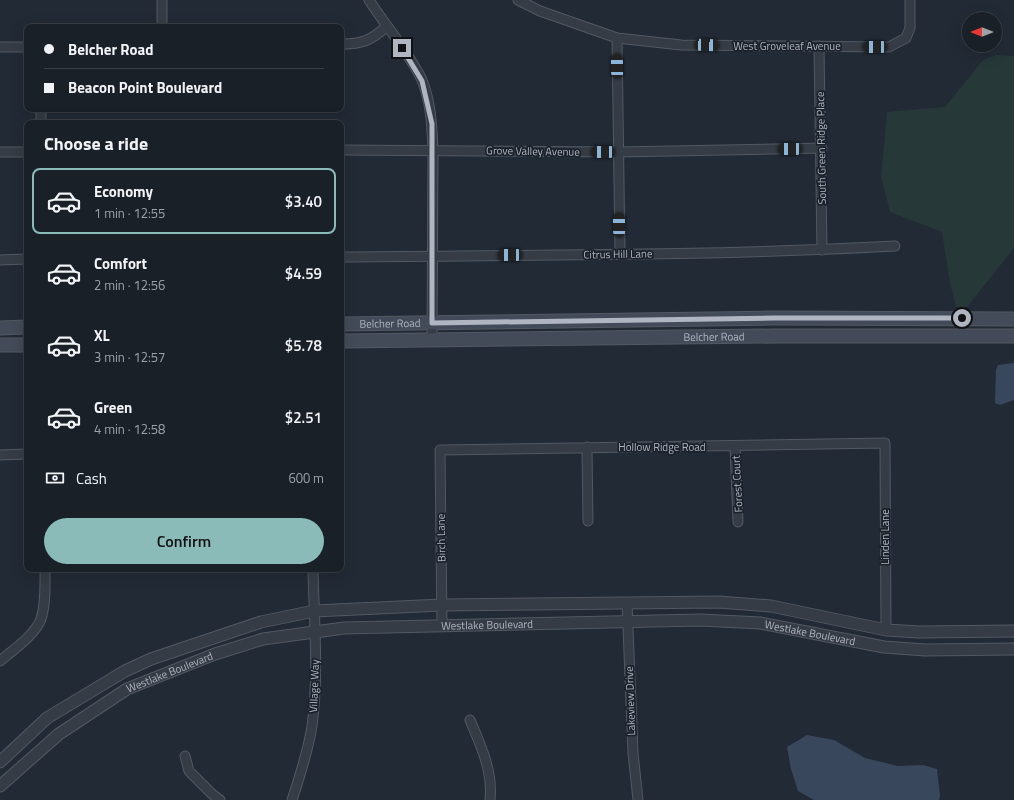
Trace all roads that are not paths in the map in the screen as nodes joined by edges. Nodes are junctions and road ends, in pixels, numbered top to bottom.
1 (162, 0) edge
2 (369, 0) edge
3 (518, 0) edge
4 (910, 0) edge
5 (162, 24) edge
6 (386, 27) junction
7 (617, 38) junction
8 (344, 44) edge
9 (819, 46) junction
10 (0, 47) edge
11 (24, 47) edge
12 (822, 148) junction
13 (344, 150) edge
14 (433, 150) junction
15 (0, 152) edge
16 (24, 152) edge
17 (618, 152) junction
18 (895, 246) dead end
19 (822, 250) junction
20 (620, 254) junction
21 (432, 256) junction
22 (344, 257) edge
23 (24, 258) edge
24 (0, 260) edge
25 (1014, 318) edge
26 (432, 323) junction
27 (344, 324) edge
28 (0, 328) edge
29 (24, 328) edge
30 (1014, 336) edge
31 (432, 340) junction
32 (344, 342) edge
33 (0, 345) edge
34 (24, 345) edge
35 (885, 443) joint
36 (587, 447) junction
37 (735, 447) junction
38 (440, 450) joint
39 (0, 454) edge
40 (24, 454) edge
41 (588, 521) dead end
42 (738, 522) dead end
43 (44, 572) edge
44 (313, 572) edge
45 (626, 603) junction
46 (442, 605) junction
47 (314, 611) junction
48 (627, 621) junction
49 (442, 626) junction
50 (886, 630) junction
51 (315, 631) junction
52 (1014, 631) edge
53 (1014, 649) edge
54 (0, 661) edge
55 (470, 720) dead end
56 (185, 756) dead end
57 (0, 762) edge
58 (0, 786) edge
59 (220, 800) edge
60 (292, 800) edge
61 (490, 800) edge
62 (638, 800) edge

1 - 5 street
2 - 6 street
3 - 7 street, West Groveleaf Avenue
4 - 9 street, West Groveleaf Avenue
6 - 8 street
6 - 14 street
7 - 9 street, West Groveleaf Avenue
7 - 17 street
9 - 12 street, South Green Ridge Place
10 - 11 street
12 - 17 street, Grove Valley Avenue
12 - 19 street, South Green Ridge Place
13 - 14 street, Grove Valley Avenue
14 - 17 street, Grove Valley Avenue
14 - 21 street
15 - 16 street
17 - 20 street
18 - 19 street, Citrus Hill Lane
19 - 20 street, Citrus Hill Lane
20 - 21 street, Citrus Hill Lane
21 - 22 street, Citrus Hill Lane
21 - 26 street
23 - 24 street
25 - 26 main road, Belcher Road
26 - 27 main road, Belcher Road
26 - 31 street
28 - 29 main road
30 - 31 main road, Belcher Road
31 - 32 main road, Belcher Road
33 - 34 main road
35 - 37 street, Hollow Ridge Road
35 - 50 street, Linden Lane
36 - 37 street, Hollow Ridge Road
36 - 38 street, Hollow Ridge Road
36 - 41 street
37 - 42 street, Forest Court
38 - 46 street, Birch Lane
39 - 40 street
43 - 54 street
44 - 47 street, Village Way
45 - 46 street, Westlake Boulevard
45 - 48 street, Lakeview Drive
45 - 50 street, Westlake Boulevard
46 - 47 street, Westlake Boulevard
46 - 49 street, Birch Lane
47 - 51 street, Village Way
47 - 57 street, Westlake Boulevard
48 - 49 street, Westlake Boulevard
48 - 53 street, Westlake Boulevard
48 - 62 street, Lakeview Drive
49 - 51 street, Westlake Boulevard
50 - 52 street, Westlake Boulevard
51 - 58 street, Westlake Boulevard
51 - 60 street, Village Way
55 - 61 street
56 - 59 street

